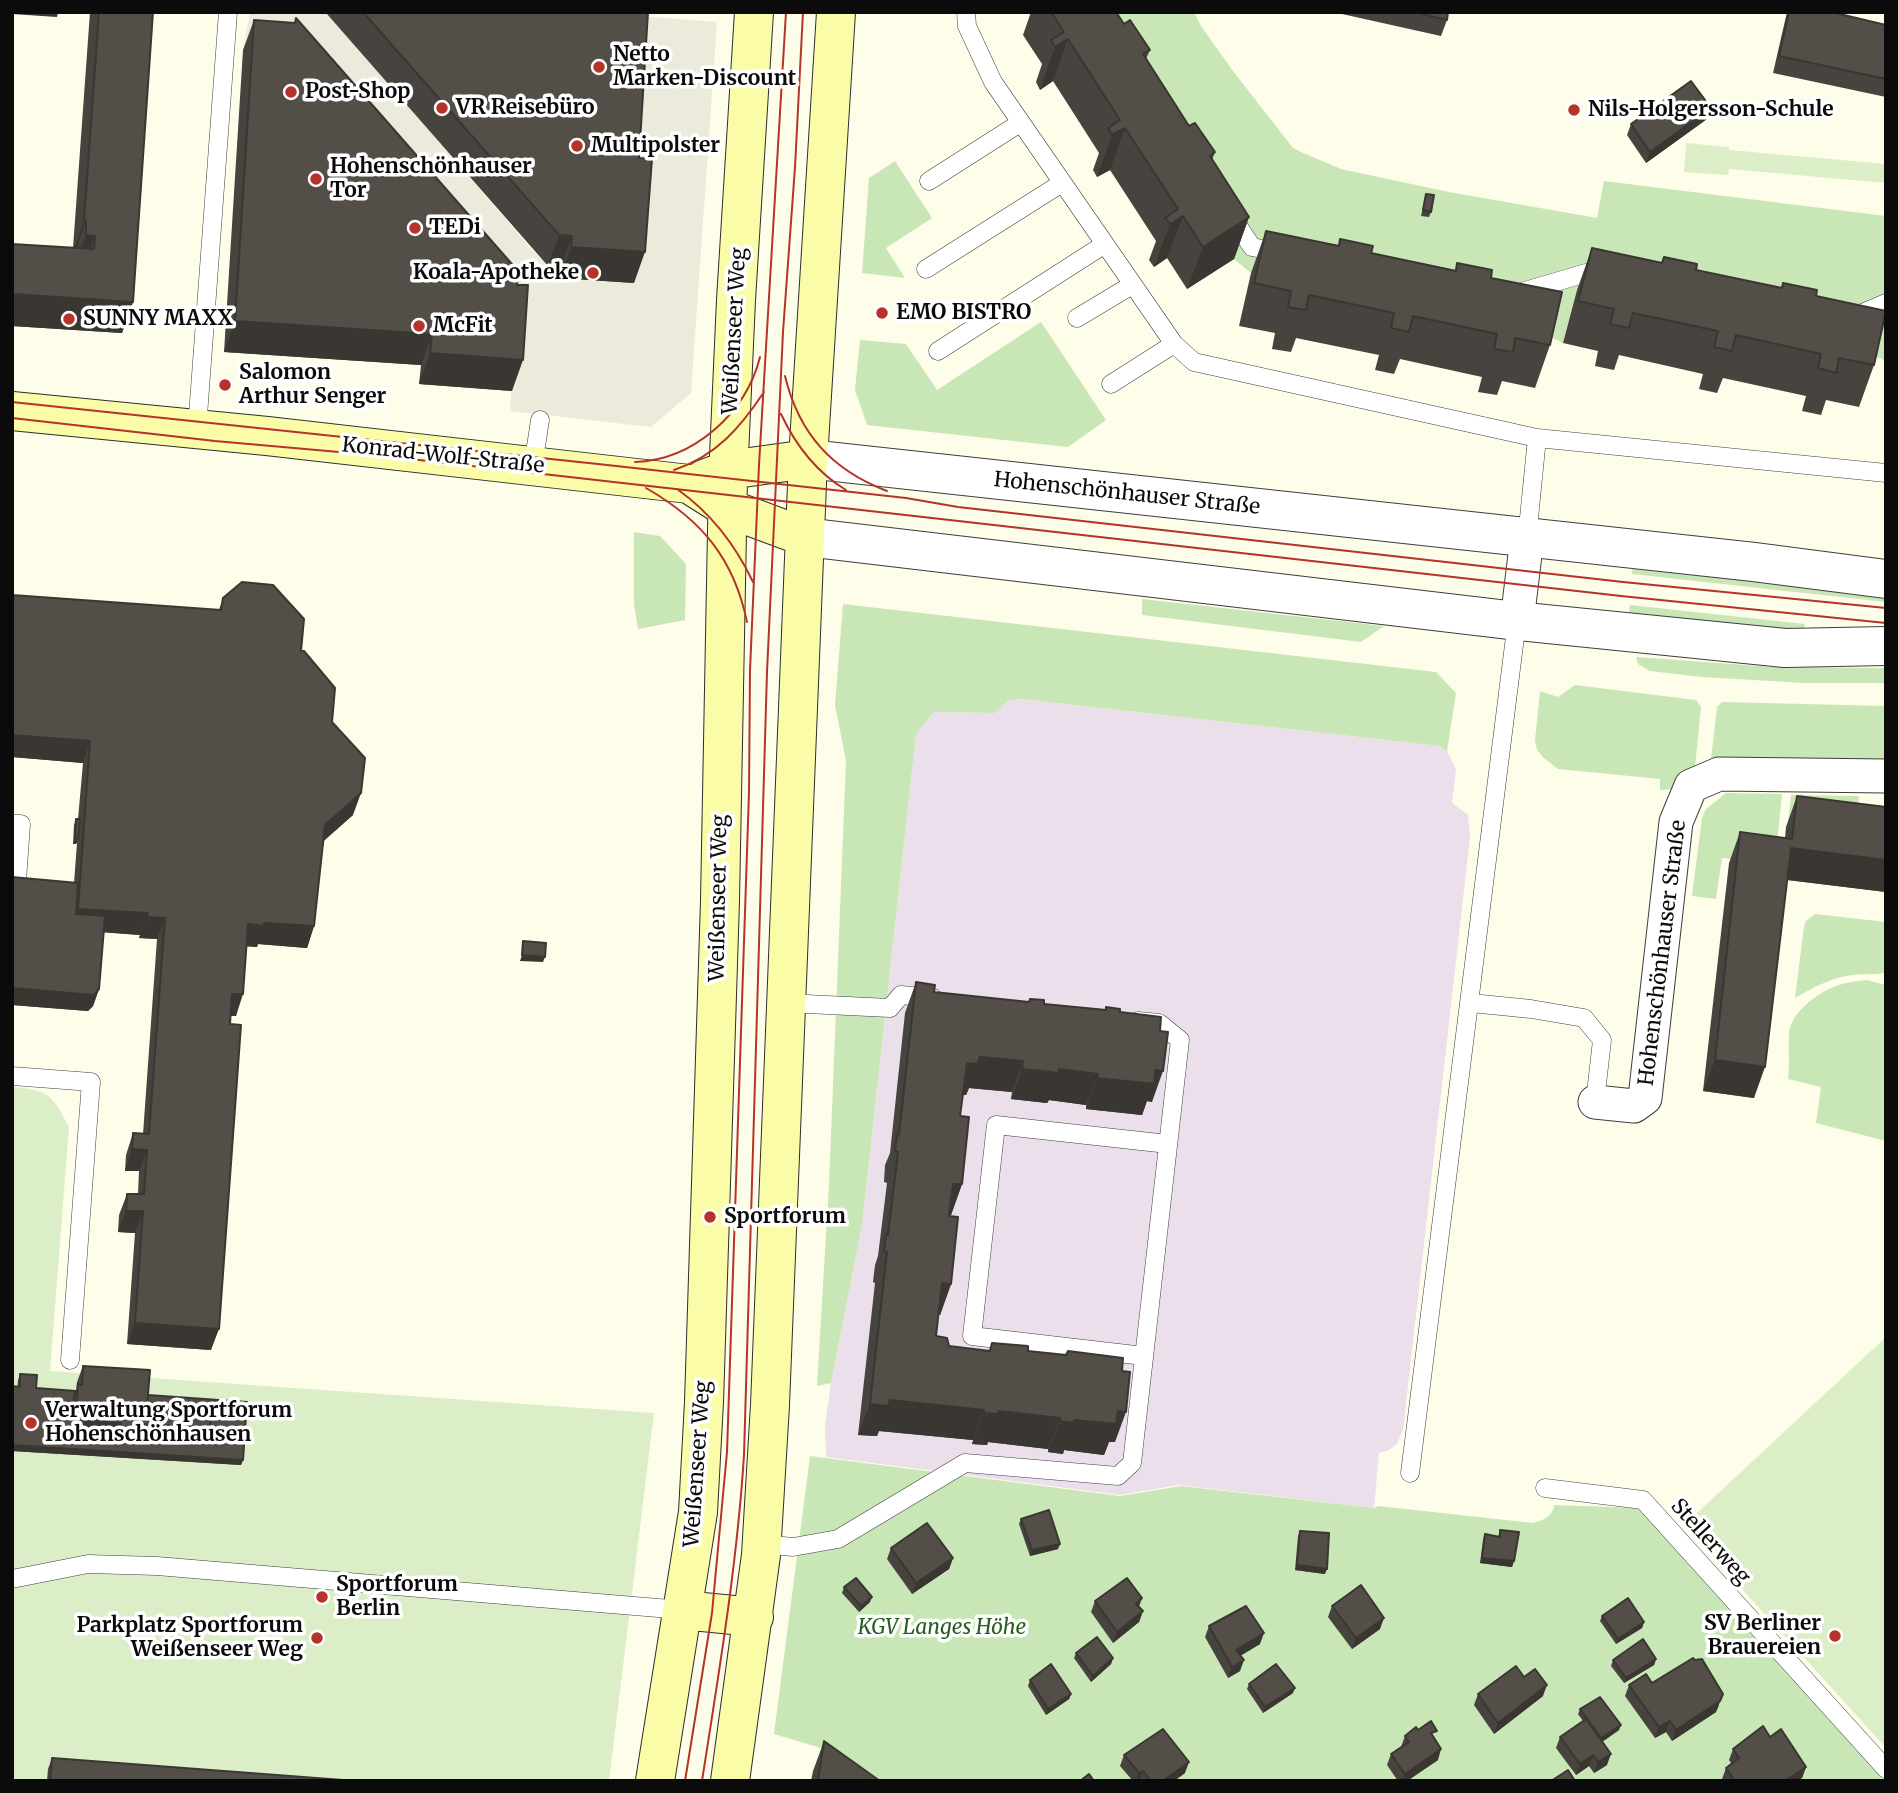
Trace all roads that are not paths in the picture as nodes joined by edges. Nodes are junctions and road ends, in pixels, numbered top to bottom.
1 (229, 12) edge
2 (754, 12) edge
3 (836, 12) edge
4 (966, 12) edge
5 (1020, 123) junction
6 (929, 181) dead end
7 (1062, 183) junction
8 (1223, 202) edge
9 (1105, 244) junction
10 (1305, 257) edge
11 (926, 269) dead end
12 (1625, 281) edge
13 (1132, 285) junction
14 (1503, 297) edge
15 (1886, 303) edge
16 (1077, 318) dead end
17 (1841, 322) edge
18 (1174, 344) junction
19 (938, 351) dead end
20 (1111, 384) dead end
21 (12, 411) edge
22 (540, 419) dead end
23 (197, 429) junction
24 (1537, 438) junction
25 (808, 459) junction
26 (533, 466) junction
27 (728, 470) junction
28 (1886, 472) edge
29 (689, 484) junction
30 (727, 509) junction
31 (805, 537) junction
32 (1527, 538) junction
33 (1886, 579) edge
34 (1517, 621) junction
35 (1886, 646) edge
36 (1886, 776) edge
37 (12, 824) edge
38 (16, 895) edge
39 (956, 1001) edge
40 (785, 1003) junction
41 (1471, 1003) junction
42 (1119, 1019) edge
43 (12, 1076) edge
44 (1595, 1102) joint
45 (1168, 1143) junction
46 (1144, 1356) junction
47 (70, 1360) dead end
48 (1410, 1473) dead end
49 (1545, 1488) dead end
50 (762, 1544) junction
51 (12, 1579) edge
52 (682, 1610) junction
53 (754, 1617) junction
54 (1886, 1769) edge
55 (655, 1781) edge
56 (730, 1781) edge

1 - 23 lane
2 - 27 main road, Weißenseer Weg
3 - 25 main road
4 - 5 lane
5 - 6 lane
5 - 7 lane
7 - 9 lane
7 - 11 lane
8 - 10 lane
9 - 13 lane
9 - 19 lane
12 - 14 lane
13 - 16 lane
13 - 18 lane
15 - 17 lane
18 - 20 lane
18 - 24 lane
21 - 23 main road, Konrad-Wolf-Straße
22 - 26 lane
23 - 26 main road, Konrad-Wolf-Straße
24 - 28 lane
24 - 32 lane
25 - 27 main road, Hohenschönhauser Straße
25 - 31 main road
25 - 32 street, Hohenschönhauser Straße
26 - 29 main road, Konrad-Wolf-Straße
27 - 29 main road, Konrad-Wolf-Straße
27 - 30 main road, Weißenseer Weg
29 - 30 main road, Konrad-Wolf-Straße
30 - 31 main road
30 - 52 main road, Weißenseer Weg
31 - 34 street
31 - 40 main road
32 - 33 street, Hohenschönhauser Straße
32 - 34 street
34 - 35 street
34 - 41 lane
36 - 44 street, Hohenschönhauser Straße
37 - 38 lane
39 - 40 lane
40 - 50 main road
41 - 44 lane
41 - 48 lane
42 - 45 lane
43 - 47 lane
45 - 46 lane
45 - 46 lane
46 - 50 lane
49 - 54 lane, Stellerweg
50 - 53 main road
51 - 52 lane
52 - 53 main road
52 - 55 main road, Weißenseer Weg
53 - 56 main road

